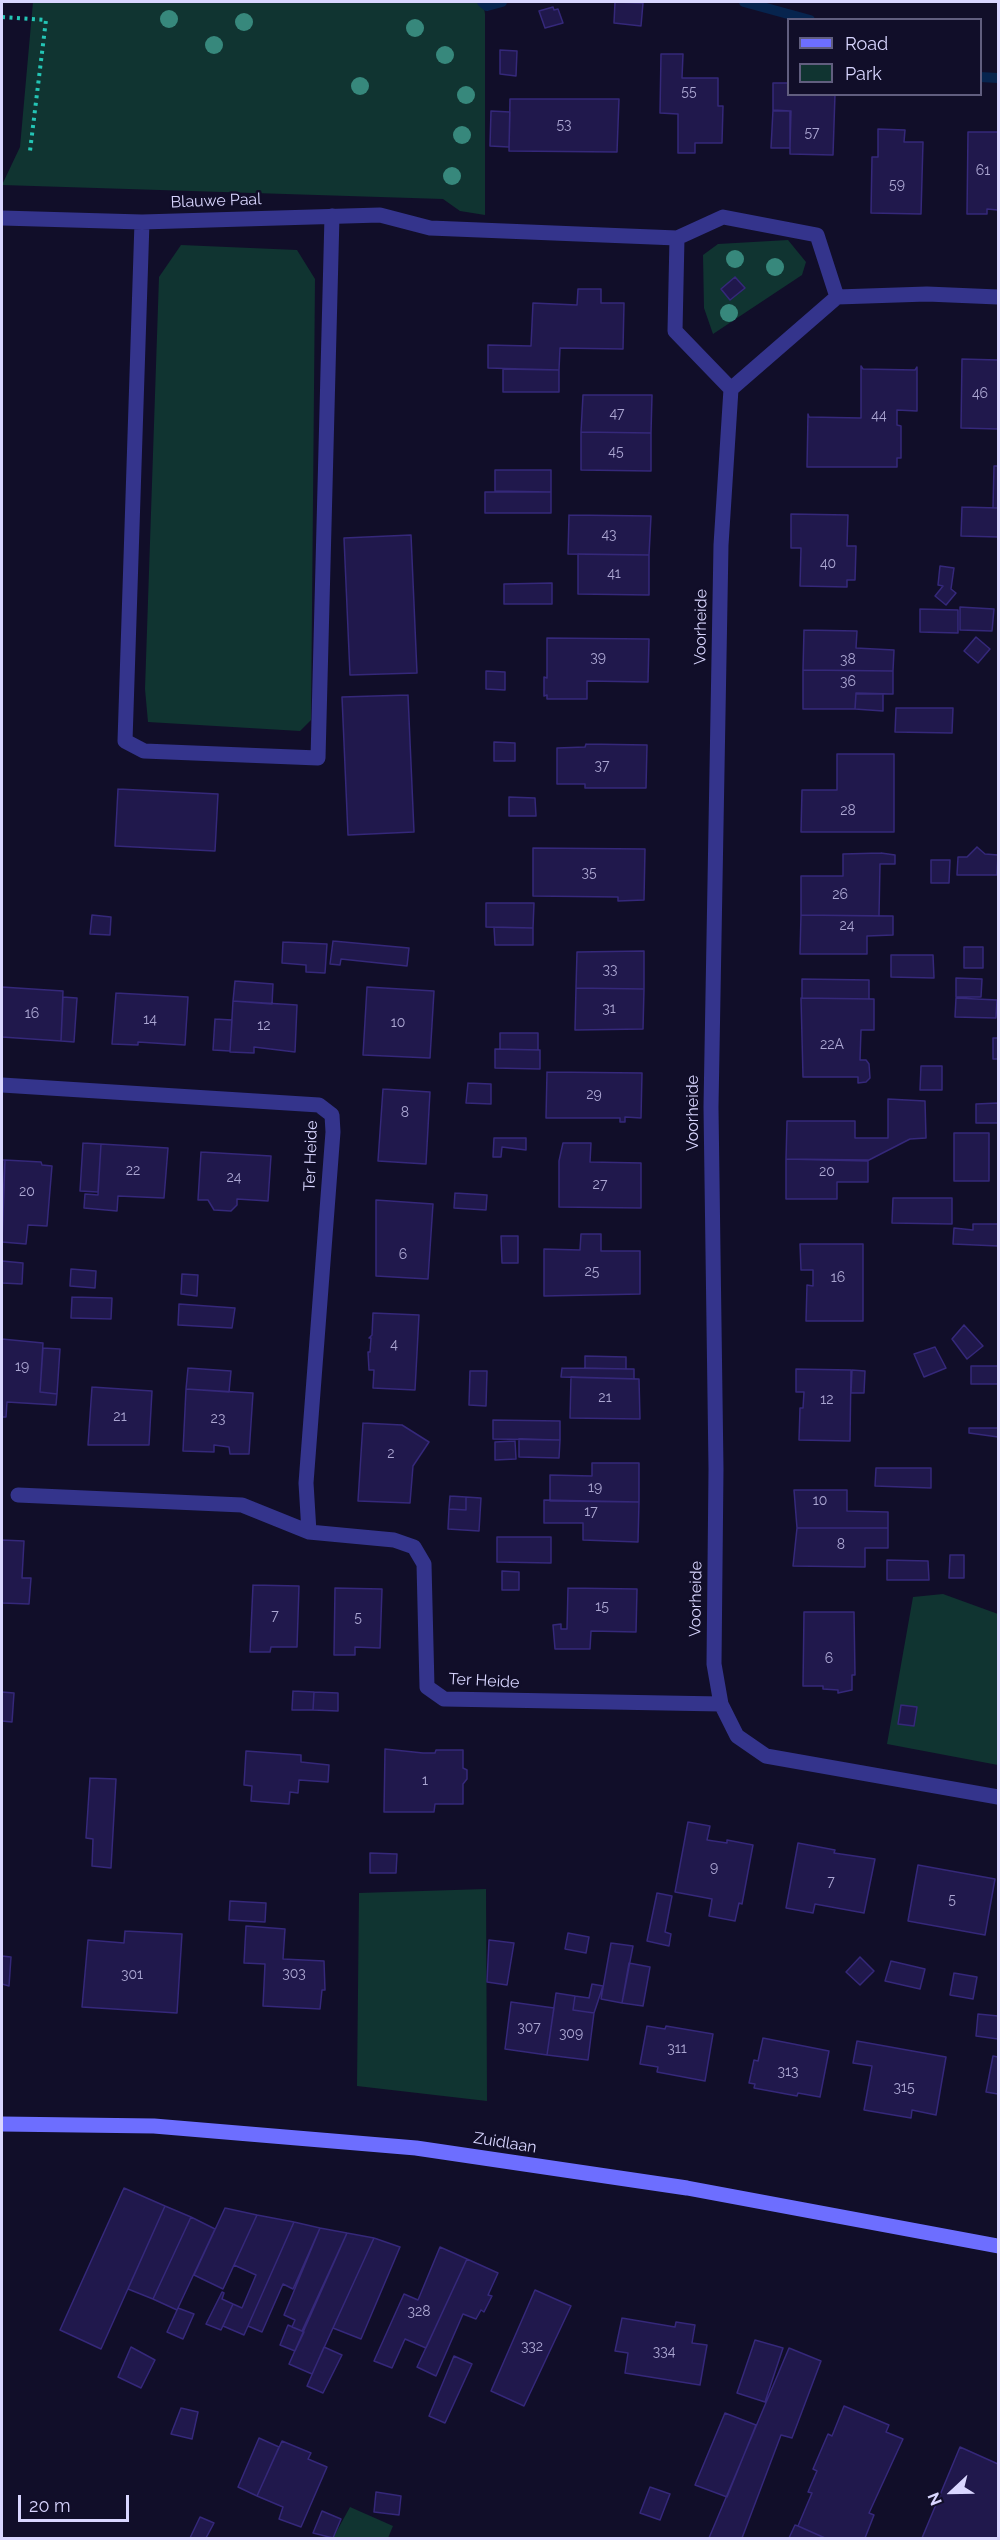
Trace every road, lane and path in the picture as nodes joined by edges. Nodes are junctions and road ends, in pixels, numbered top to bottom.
1 (2, 17) edge
2 (30, 151) dead end
3 (332, 216) junction
4 (2, 218) edge
5 (142, 222) junction
6 (677, 238) junction
7 (837, 297) junction
8 (999, 297) edge
9 (730, 389) junction
10 (2, 1085) edge
11 (18, 1495) dead end
12 (309, 1532) junction
13 (721, 1704) junction
14 (999, 1797) edge
15 (2, 2124) edge
16 (999, 2246) edge

1 - 2 path
3 - 5 street, Blauwe Paal
3 - 5 street
3 - 6 street, Blauwe Paal
4 - 5 street, Blauwe Paal
6 - 7 street
6 - 9 street
7 - 8 street
7 - 9 street
9 - 13 street, Voorheide
10 - 12 street, Ter Heide
11 - 12 street, Ter Heide
12 - 13 street, Ter Heide
13 - 14 street, Voorheide
15 - 16 main road, Zuidlaan

